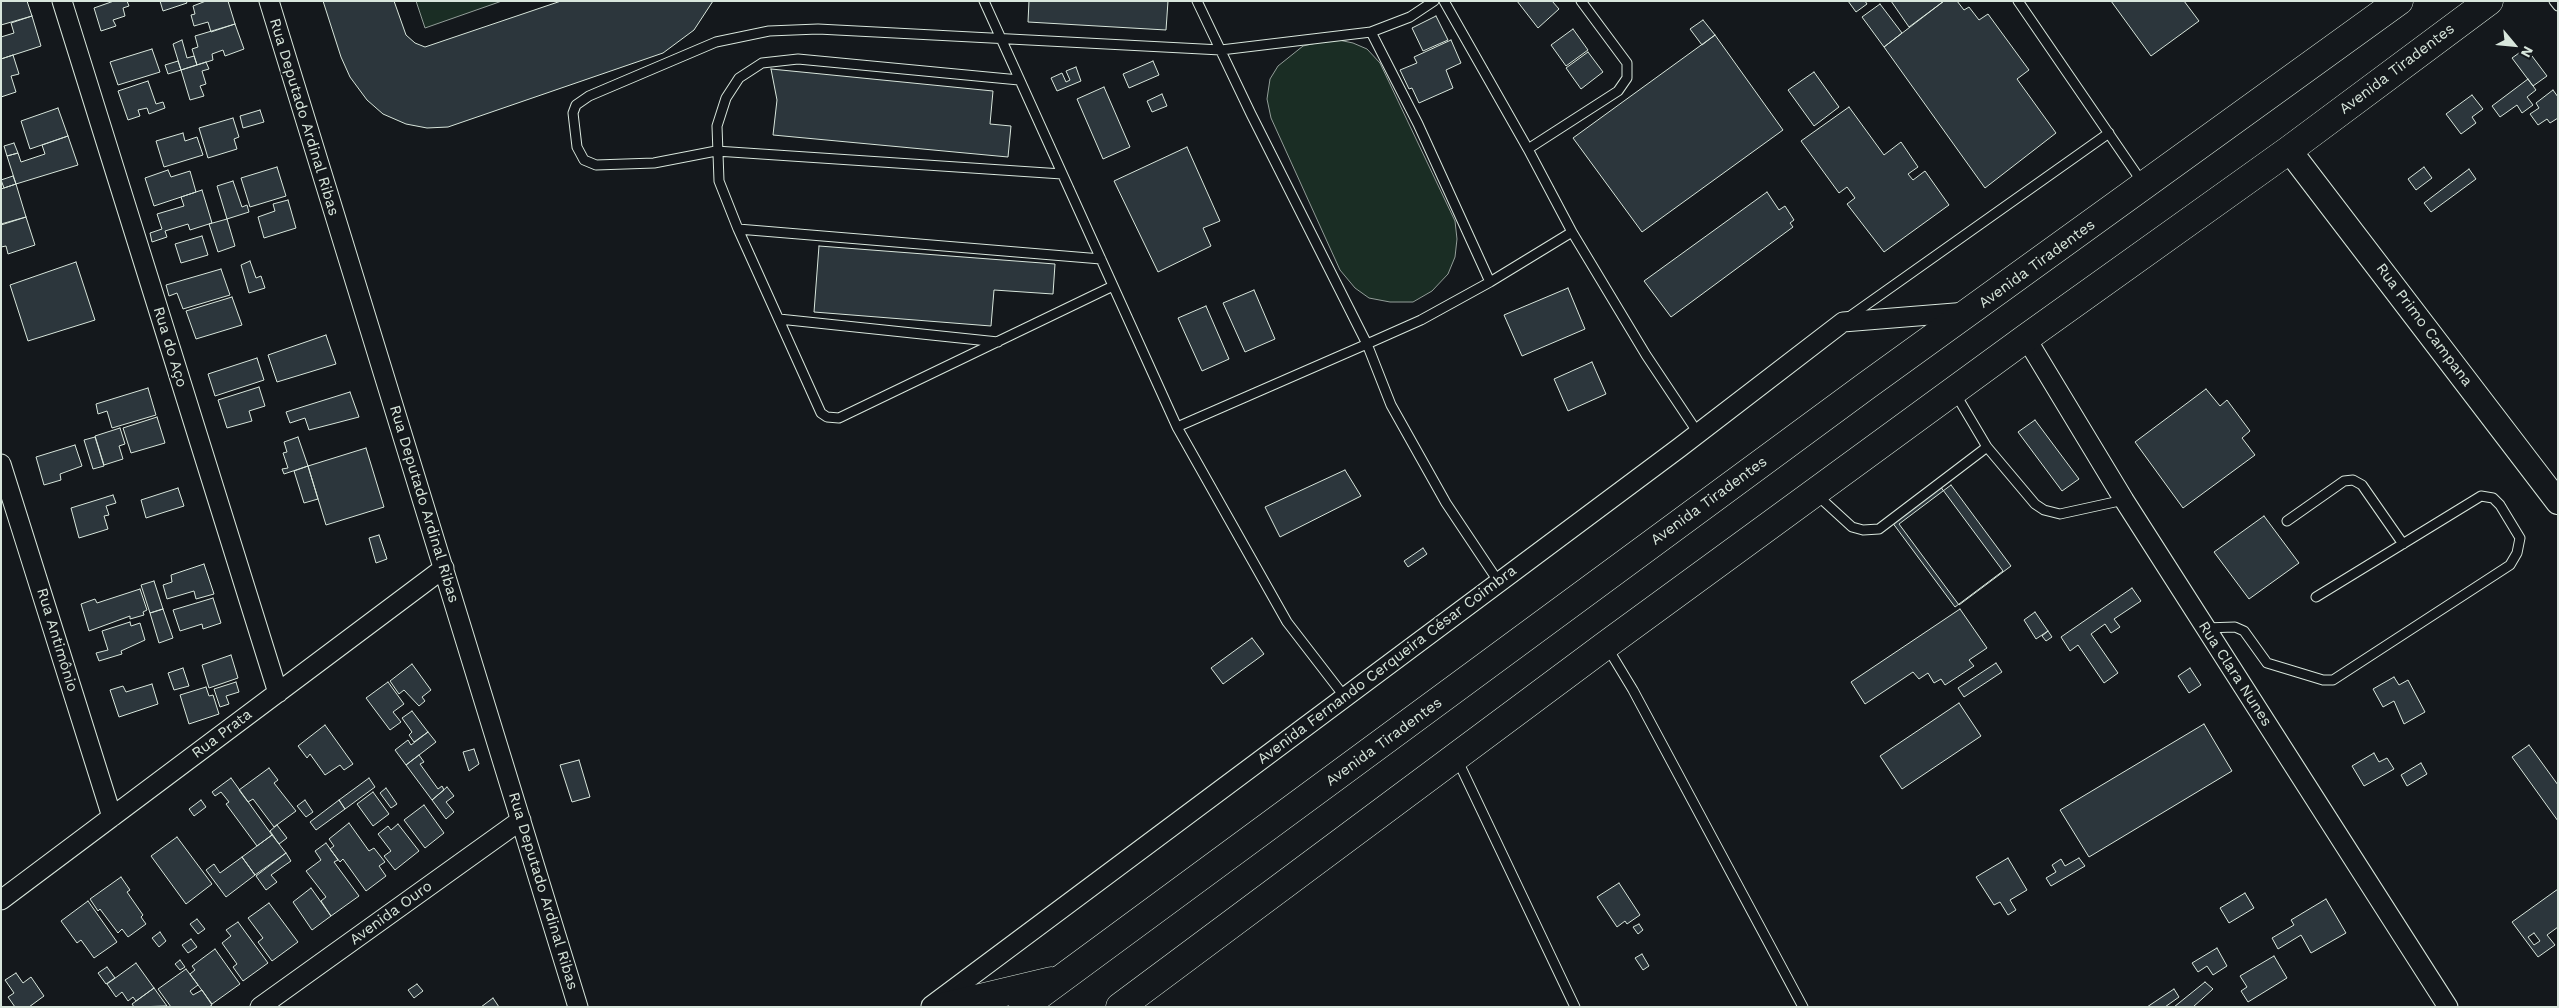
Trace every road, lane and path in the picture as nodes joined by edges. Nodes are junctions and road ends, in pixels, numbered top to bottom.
1 (62, 1) edge
2 (269, 1) edge
3 (984, 1) edge
4 (1197, 1) edge
5 (1434, 1) edge
6 (1444, 1) edge
7 (1581, 1) edge
8 (2018, 1) edge
9 (2399, 1) edge
10 (2488, 1) edge
11 (2554, 1) edge
12 (2558, 6) edge
13 (1371, 32) junction
14 (1000, 38) junction
15 (1221, 50) junction
16 (1019, 80) junction
17 (2109, 133) junction
18 (1528, 149) junction
19 (716, 150) junction
20 (2289, 150) junction
21 (1062, 174) junction
22 (2145, 186) junction
23 (738, 229) junction
24 (1572, 232) junction
25 (1101, 259) junction
26 (1490, 282) junction
27 (1113, 286) junction
28 (1971, 311) junction
29 (779, 319) junction
30 (1843, 322) junction
31 (2026, 338) junction
32 (998, 342) junction
33 (1367, 344) junction
34 (1954, 390) junction
35 (1177, 426) junction
36 (1698, 433) junction
37 (1987, 447) junction
38 (1, 464) edge
39 (1815, 493) junction
40 (2124, 500) junction
41 (2558, 502) edge
42 (2287, 521) dead end
43 (2403, 544) junction
44 (444, 568) junction
45 (1498, 581) junction
46 (2316, 597) dead end
47 (2205, 628) junction
48 (1606, 645) junction
49 (278, 693) junction
50 (1344, 696) junction
51 (1456, 757) junction
52 (112, 817) junction
53 (521, 820) junction
54 (3, 893) edge
55 (1062, 979) junction
56 (260, 1007) edge
57 (578, 1007) edge
58 (930, 1007) edge
59 (942, 1007) edge
60 (1023, 1007) edge
61 (1120, 1007) edge
62 (1575, 1007) edge
63 (1803, 1007) edge
64 (2448, 1007) edge

1 - 49 street, Rua do Aço
2 - 44 street, Rua Deputado Ardinal Ribas
3 - 14 lane
4 - 15 lane
5 - 13 lane
6 - 18 lane
7 - 18 lane
8 - 17 lane
9 - 22 highway, Avenida Tiradentes
10 - 20 highway, Avenida Tiradentes
11 - 12 lane
13 - 15 lane
13 - 26 lane
14 - 15 lane
14 - 16 lane
14 - 19 lane
15 - 33 lane
16 - 19 lane
16 - 21 lane
17 - 22 lane
17 - 30 lane
18 - 24 lane
19 - 21 lane
19 - 23 lane
20 - 31 highway, Avenida Tiradentes
20 - 41 street, Rua Primo Campana
21 - 25 lane
22 - 28 highway, Avenida Tiradentes
23 - 25 lane
23 - 29 lane
24 - 26 lane
24 - 36 lane
25 - 27 lane
26 - 33 lane
27 - 32 lane
27 - 35 lane
28 - 30 street
28 - 55 highway, Avenida Tiradentes
29 - 32 lane
29 - 32 lane
30 - 36 street, Avenida Fernando Cerqueira César Coimbra
31 - 34 highway, Avenida Tiradentes
31 - 40 street, Rua Clara Nunes
33 - 35 lane
33 - 45 lane
34 - 37 lane
34 - 39 highway, Avenida Tiradentes
35 - 50 lane
36 - 45 street, Avenida Fernando Cerqueira César Coimbra
37 - 39 lane
37 - 40 lane
38 - 52 street, Rua Antimônio
39 - 48 highway, Avenida Tiradentes
40 - 47 street, Rua Clara Nunes
42 - 43 lane
43 - 46 lane
43 - 47 lane
44 - 49 street, Rua Prata
44 - 53 street, Rua Deputado Ardinal Ribas
45 - 50 street, Avenida Fernando Cerqueira César Coimbra
47 - 64 street, Rua Clara Nunes
48 - 51 highway, Avenida Tiradentes
48 - 63 lane
49 - 52 street, Rua Prata
50 - 58 street, Avenida Fernando Cerqueira César Coimbra
51 - 61 highway, Avenida Tiradentes
51 - 62 lane
52 - 54 street, Rua Prata
53 - 56 street, Avenida Ouro
53 - 57 street, Rua Deputado Ardinal Ribas
55 - 59 highway
55 - 60 highway, Avenida Tiradentes

